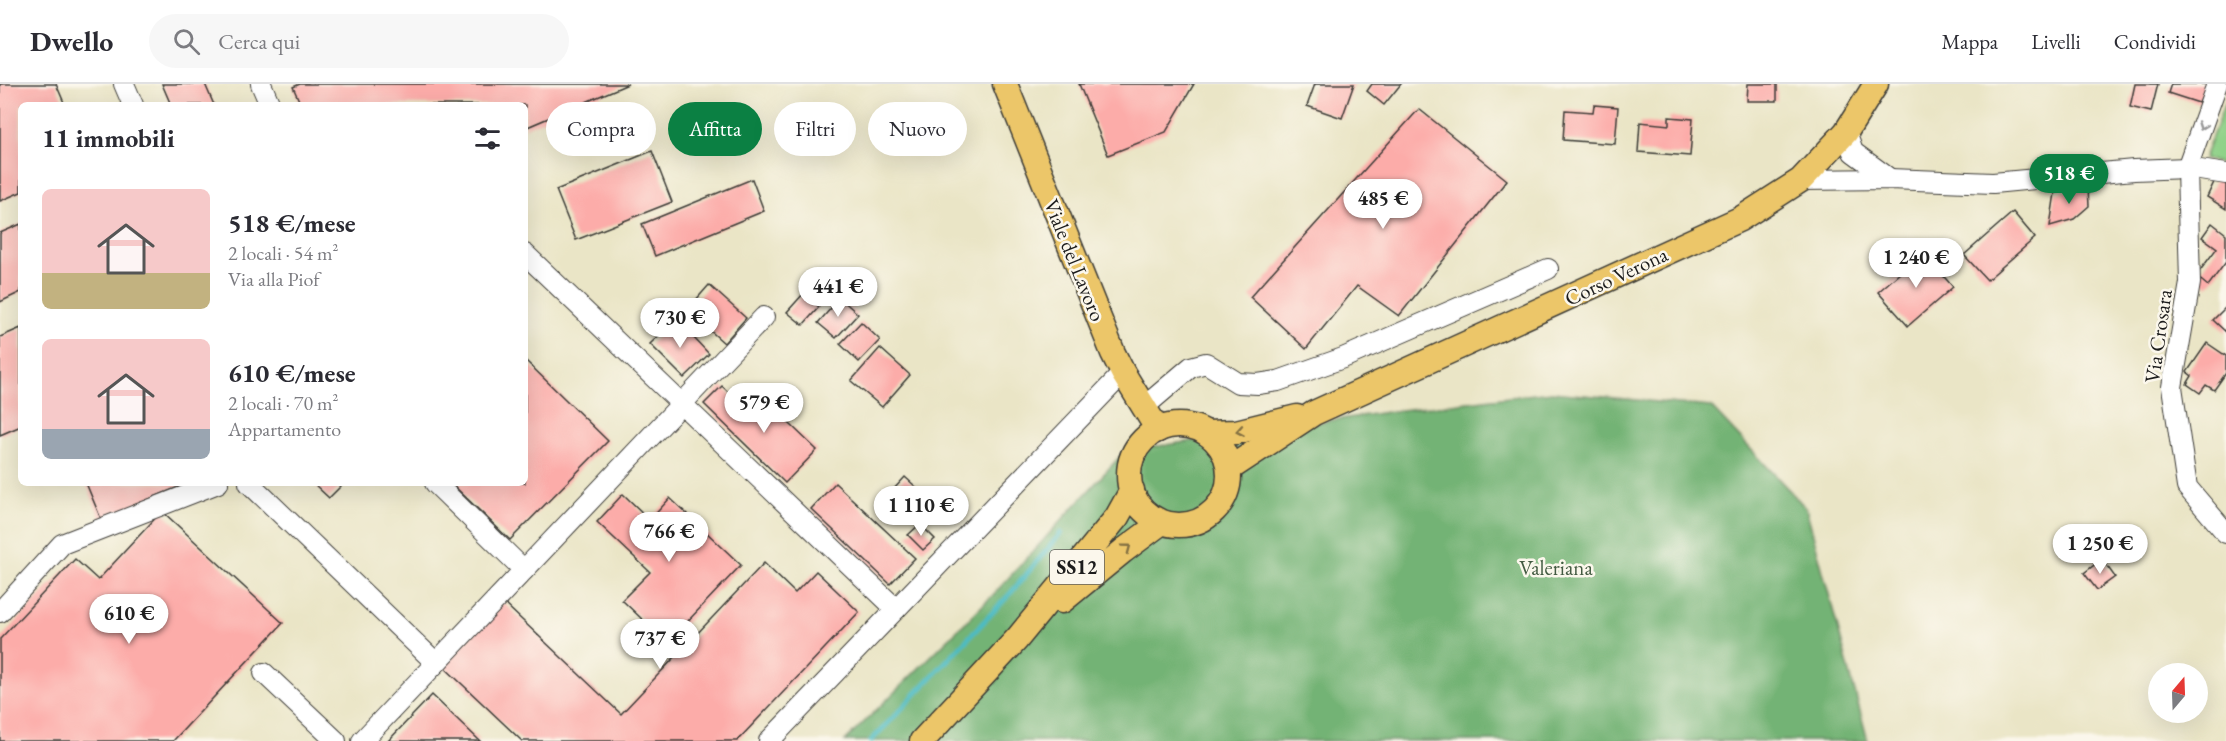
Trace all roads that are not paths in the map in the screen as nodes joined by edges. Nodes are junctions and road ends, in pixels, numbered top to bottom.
1 (124, 84) edge
2 (261, 84) edge
3 (1005, 84) edge
4 (1876, 84) edge
5 (2217, 84) edge
6 (131, 102) edge
7 (269, 102) edge
8 (1844, 143) junction
9 (2187, 168) junction
10 (2226, 174) edge
11 (1890, 178) junction
12 (1850, 179) junction
13 (1801, 180) junction
14 (528, 262) edge
15 (1548, 269) dead end
16 (764, 317) dead end
17 (1122, 373) junction
18 (682, 404) junction
19 (1144, 407) junction
20 (1314, 413) junction
21 (1158, 430) junction
22 (1206, 433) junction
23 (1229, 469) junction
24 (210, 486) edge
25 (252, 486) edge
26 (438, 486) edge
27 (1132, 490) junction
28 (1162, 522) junction
29 (2226, 533) edge
30 (524, 570) junction
31 (896, 609) junction
32 (0, 612) edge
33 (1017, 639) junction
34 (436, 663) junction
35 (264, 673) dead end
36 (336, 741) edge
37 (362, 741) edge
38 (769, 741) edge
39 (922, 741) edge

1 - 6 street
2 - 7 street
3 - 17 main road, Viale del Lavoro
4 - 8 main road, Corso Verona
5 -> 9 street
8 - 11 street
8 - 12 street
8 - 13 main road, Corso Verona
9 - 10 street
9 - 11 street
9 - 29 street, Via Crosara
11 - 12 street
12 - 13 street
13 - 20 main road, Corso Verona
14 - 18 street
15 - 19 street
16 - 18 street
17 - 19 main road, Viale del Lavoro
17 - 31 street
18 - 30 street
18 - 31 street
19 - 21 main road, Viale del Lavoro
20 -> 22 main road
20 - 23 main road
21 - 22 main road
21 - 27 main road, SS12
22 - 23 main road
23 - 28 main road
24 - 32 street
25 - 34 street
26 - 30 street
27 - 28 main road
27 - 33 main road, SS12
33 -> 28 main road, SS12
30 - 34 street
31 - 38 street
33 - 39 main road, SS12
34 - 37 street
35 - 36 street

